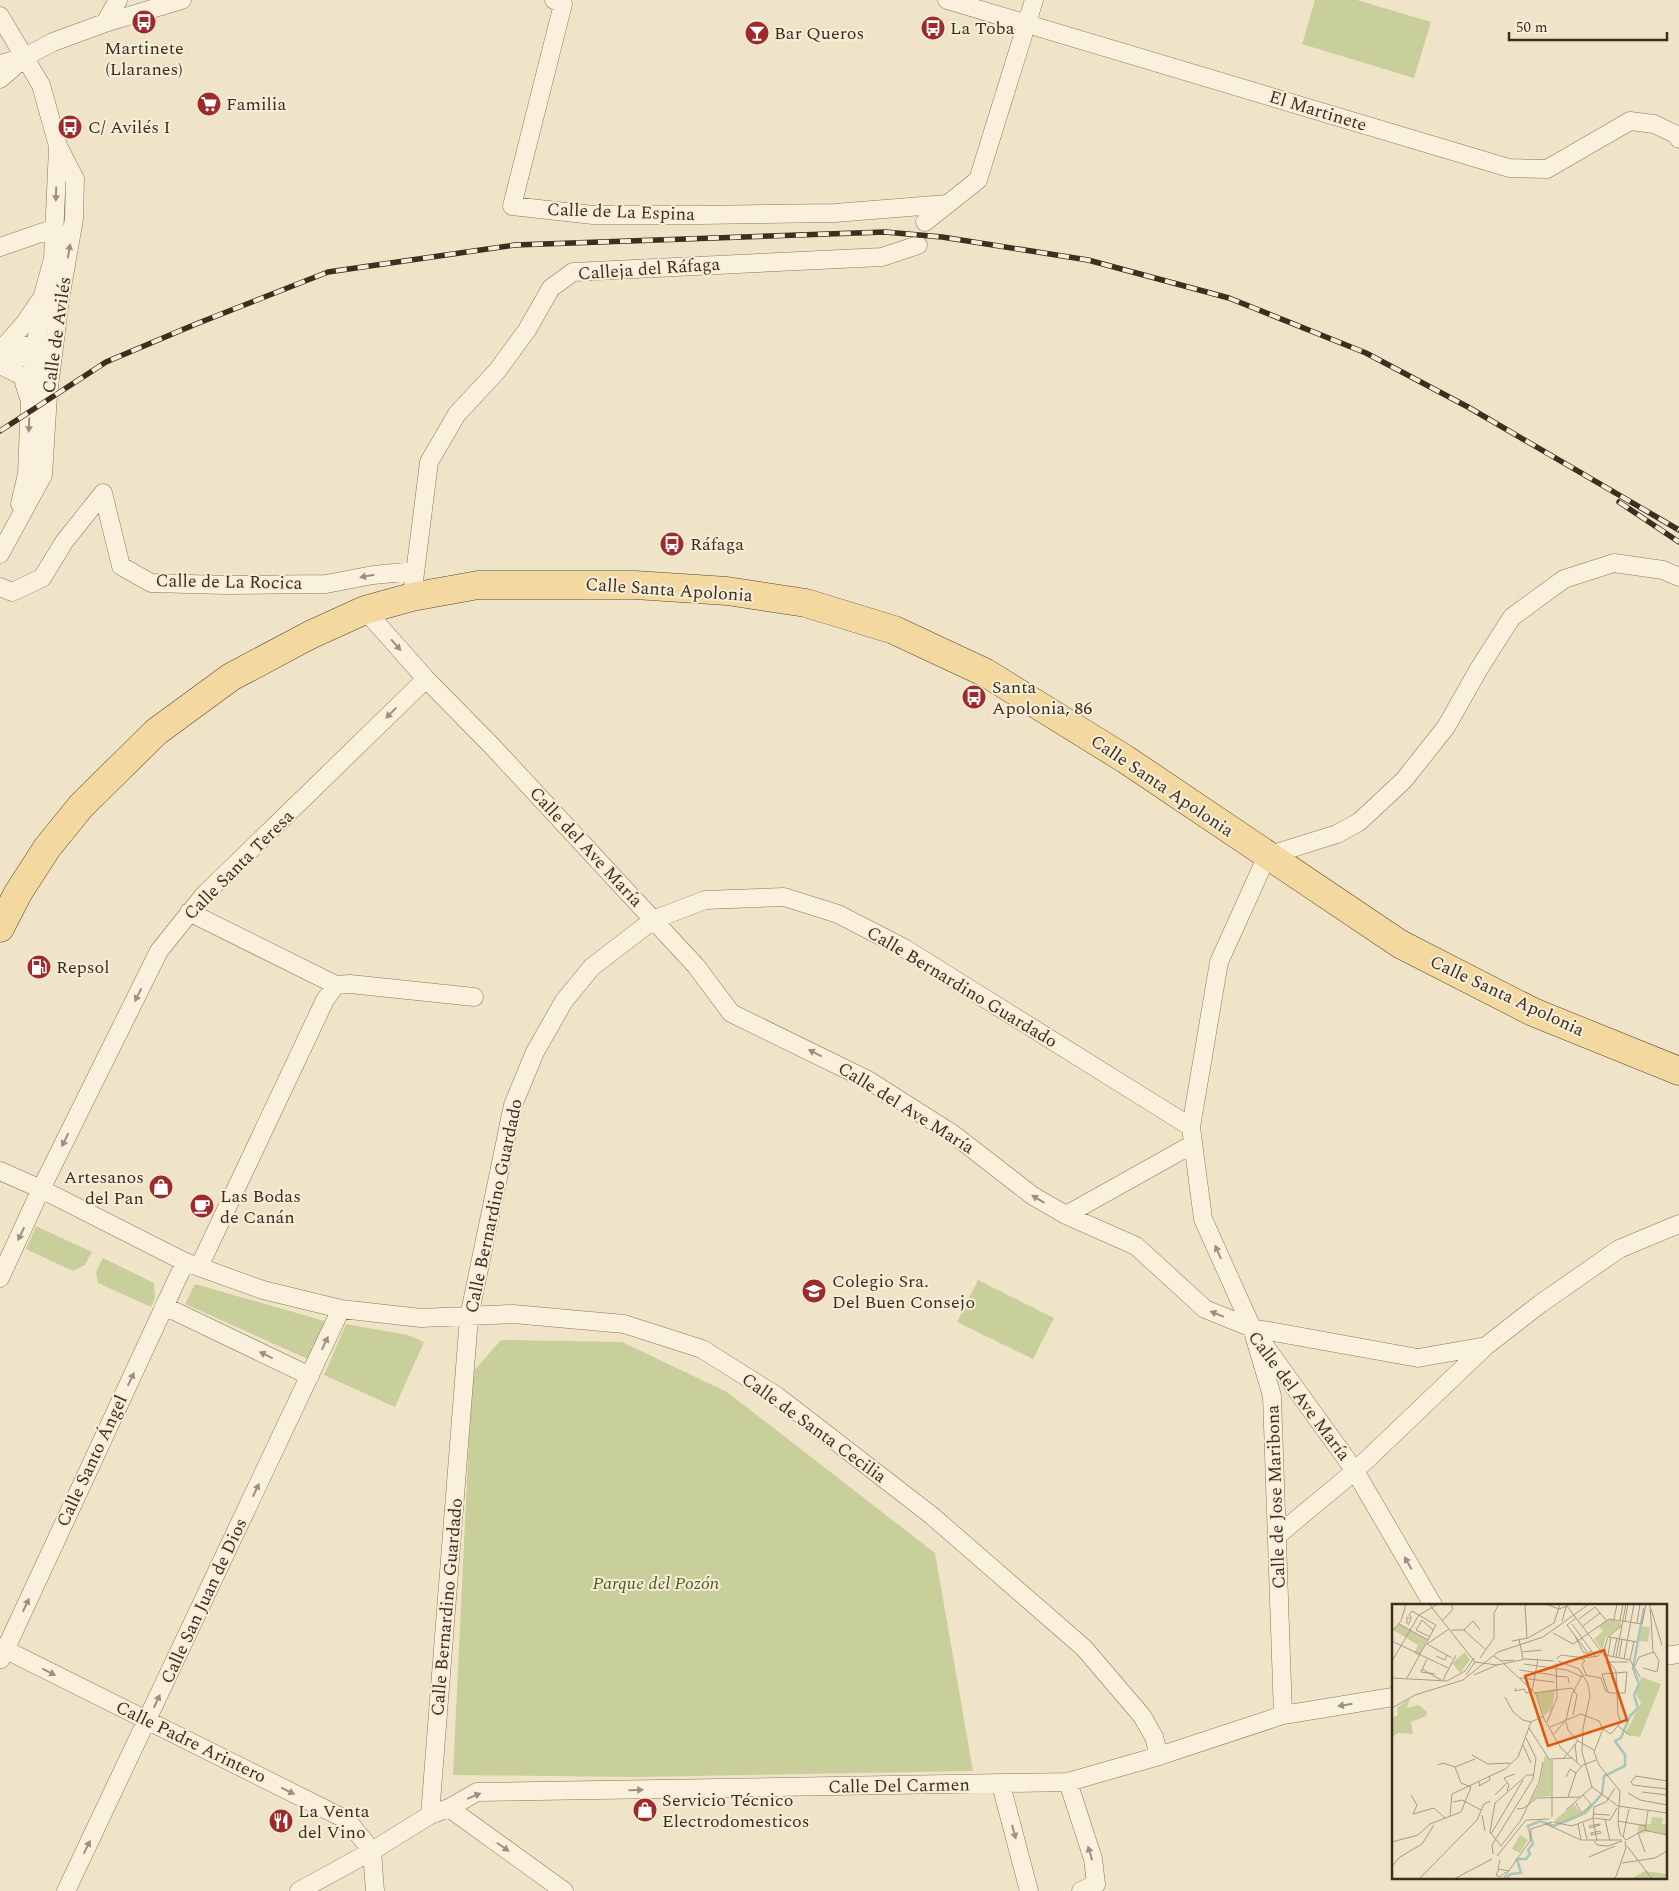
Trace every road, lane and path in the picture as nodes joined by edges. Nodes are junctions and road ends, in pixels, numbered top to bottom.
1 (118, 0) edge
2 (182, 0) edge
3 (554, 0) edge
4 (946, 0) edge
5 (1034, 0) edge
6 (0, 16) edge
7 (105, 23) junction
8 (1027, 23) junction
9 (25, 57) junction
10 (0, 64) edge
11 (0, 79) edge
12 (1679, 139) edge
13 (58, 146) junction
14 (947, 204) junction
15 (925, 222) dead end
16 (55, 228) junction
17 (918, 245) dead end
18 (0, 247) edge
19 (51, 297) junction
20 (2, 349) edge
21 (35, 350) junction
22 (0, 365) edge
23 (48, 395) junction
24 (30, 400) junction
25 (16, 522) junction
26 (0, 554) edge
27 (1679, 577) edge
28 (413, 584) junction
29 (0, 587) edge
30 (365, 610) junction
31 (426, 679) junction
32 (1267, 856) junction
33 (189, 912) junction
34 (653, 920) junction
35 (0, 928) edge
36 (336, 985) junction
37 (474, 997) dead end
38 (1679, 1071) edge
39 (1192, 1136) junction
40 (0, 1171) edge
41 (41, 1189) junction
42 (1066, 1215) junction
43 (1679, 1224) edge
44 (192, 1265) junction
45 (0, 1278) edge
46 (164, 1306) junction
47 (341, 1309) junction
48 (470, 1317) junction
49 (1252, 1328) junction
50 (1486, 1346) junction
51 (310, 1376) junction
52 (1355, 1471) junction
53 (1278, 1535) junction
54 (1432, 1604) edge
55 (2, 1652) edge
56 (1679, 1654) edge
57 (1666, 1656) edge
58 (1392, 1697) edge
59 (1283, 1714) junction
60 (148, 1721) junction
61 (1159, 1756) junction
62 (1068, 1782) junction
63 (1001, 1785) junction
64 (449, 1808) junction
65 (430, 1816) junction
66 (372, 1851) junction
67 (66, 1891) edge
68 (299, 1891) edge
69 (375, 1891) edge
70 (564, 1891) edge
71 (1030, 1891) edge
72 (1081, 1891) edge

1 - 7 street
2 - 7 street
3 - 14 street, Calle de La Espina
4 - 8 street, El Martinete
5 - 8 street
6 - 9 street, Calle de Avilés
7 - 9 street
8 - 12 street, El Martinete
8 - 14 street
9 - 10 street
9 - 11 street
9 - 13 street, Calle de Avilés
13 -> 16 street, Calle de Avilés
19 -> 13 street, Calle de Avilés
14 - 15 street
16 - 18 street
16 - 19 street, Calle de Avilés
17 - 28 street, Calleja del Ráfaga
19 - 20 street
19 - 21 street, Calle de Avilés
19 - 23 street, Calle de Avilés
20 - 21 street
21 - 22 street
21 - 23 street
21 - 24 street, Calle de Avilés
22 - 24 street
23 - 25 street, Calle de Avilés
24 -> 25 street, Calle de Avilés
25 - 26 street, Calle de Avilés
27 - 32 street
28 -> 29 street, Calle de La Rocica
28 - 30 main road, Calle Santa Apolonia
28 - 32 main road, Calle Santa Apolonia
30 -> 31 street, Calle del Ave María
30 - 35 main road, Calle Santa Apolonia
31 -> 33 street, Calle Santa Teresa
31 - 34 street, Calle del Ave María
32 - 38 main road, Calle Santa Apolonia
32 - 39 street, Calle de Jose Maribona
33 - 36 street
33 -> 41 street, Calle Santa Teresa
34 - 39 street, Calle Bernardino Guardado
42 -> 34 street, Calle del Ave María
34 - 48 street, Calle Bernardino Guardado
36 - 37 street
36 - 44 street, Calle Santo Ángel
39 - 42 street
49 -> 39 street, Calle de Jose Maribona
40 - 41 street, Calle de Santa Cecilia
41 - 44 street, Calle de Santa Cecilia
41 -> 45 street, Calle Santa Teresa
49 -> 42 street, Calle del Ave María
43 - 50 street
44 - 46 street, Calle Santo Ángel
44 - 47 street, Calle de Santa Cecilia
51 -> 46 street
55 -> 46 street, Calle Santo Ángel
47 - 48 street, Calle de Santa Cecilia
51 -> 47 street, Calle San Juan de Dios
48 - 61 street, Calle de Santa Cecilia
48 - 65 street, Calle Bernardino Guardado
49 - 50 street
49 - 52 street, Calle del Ave María
49 - 53 street, Calle de Jose Maribona
50 - 52 street
60 -> 51 street, Calle San Juan de Dios
52 - 53 street
54 -> 52 street, Calle del Ave María
53 - 59 street, Calle de Jose Maribona
55 -> 60 street, Calle Padre Arintero
56 - 57 street
58 -> 59 street, Calle Del Carmen
59 - 61 street, Calle Del Carmen
60 -> 66 street, Calle Padre Arintero
67 -> 60 street, Calle San Juan de Dios
61 - 62 street, Calle Del Carmen
62 - 63 street, Calle Del Carmen
72 -> 62 street
64 -> 63 street, Calle Del Carmen
63 -> 71 street
64 - 65 street, Calle Del Carmen
64 -> 70 street
65 - 66 street, Calle Del Carmen
66 - 68 street, Calle Del Carmen
66 - 69 street

